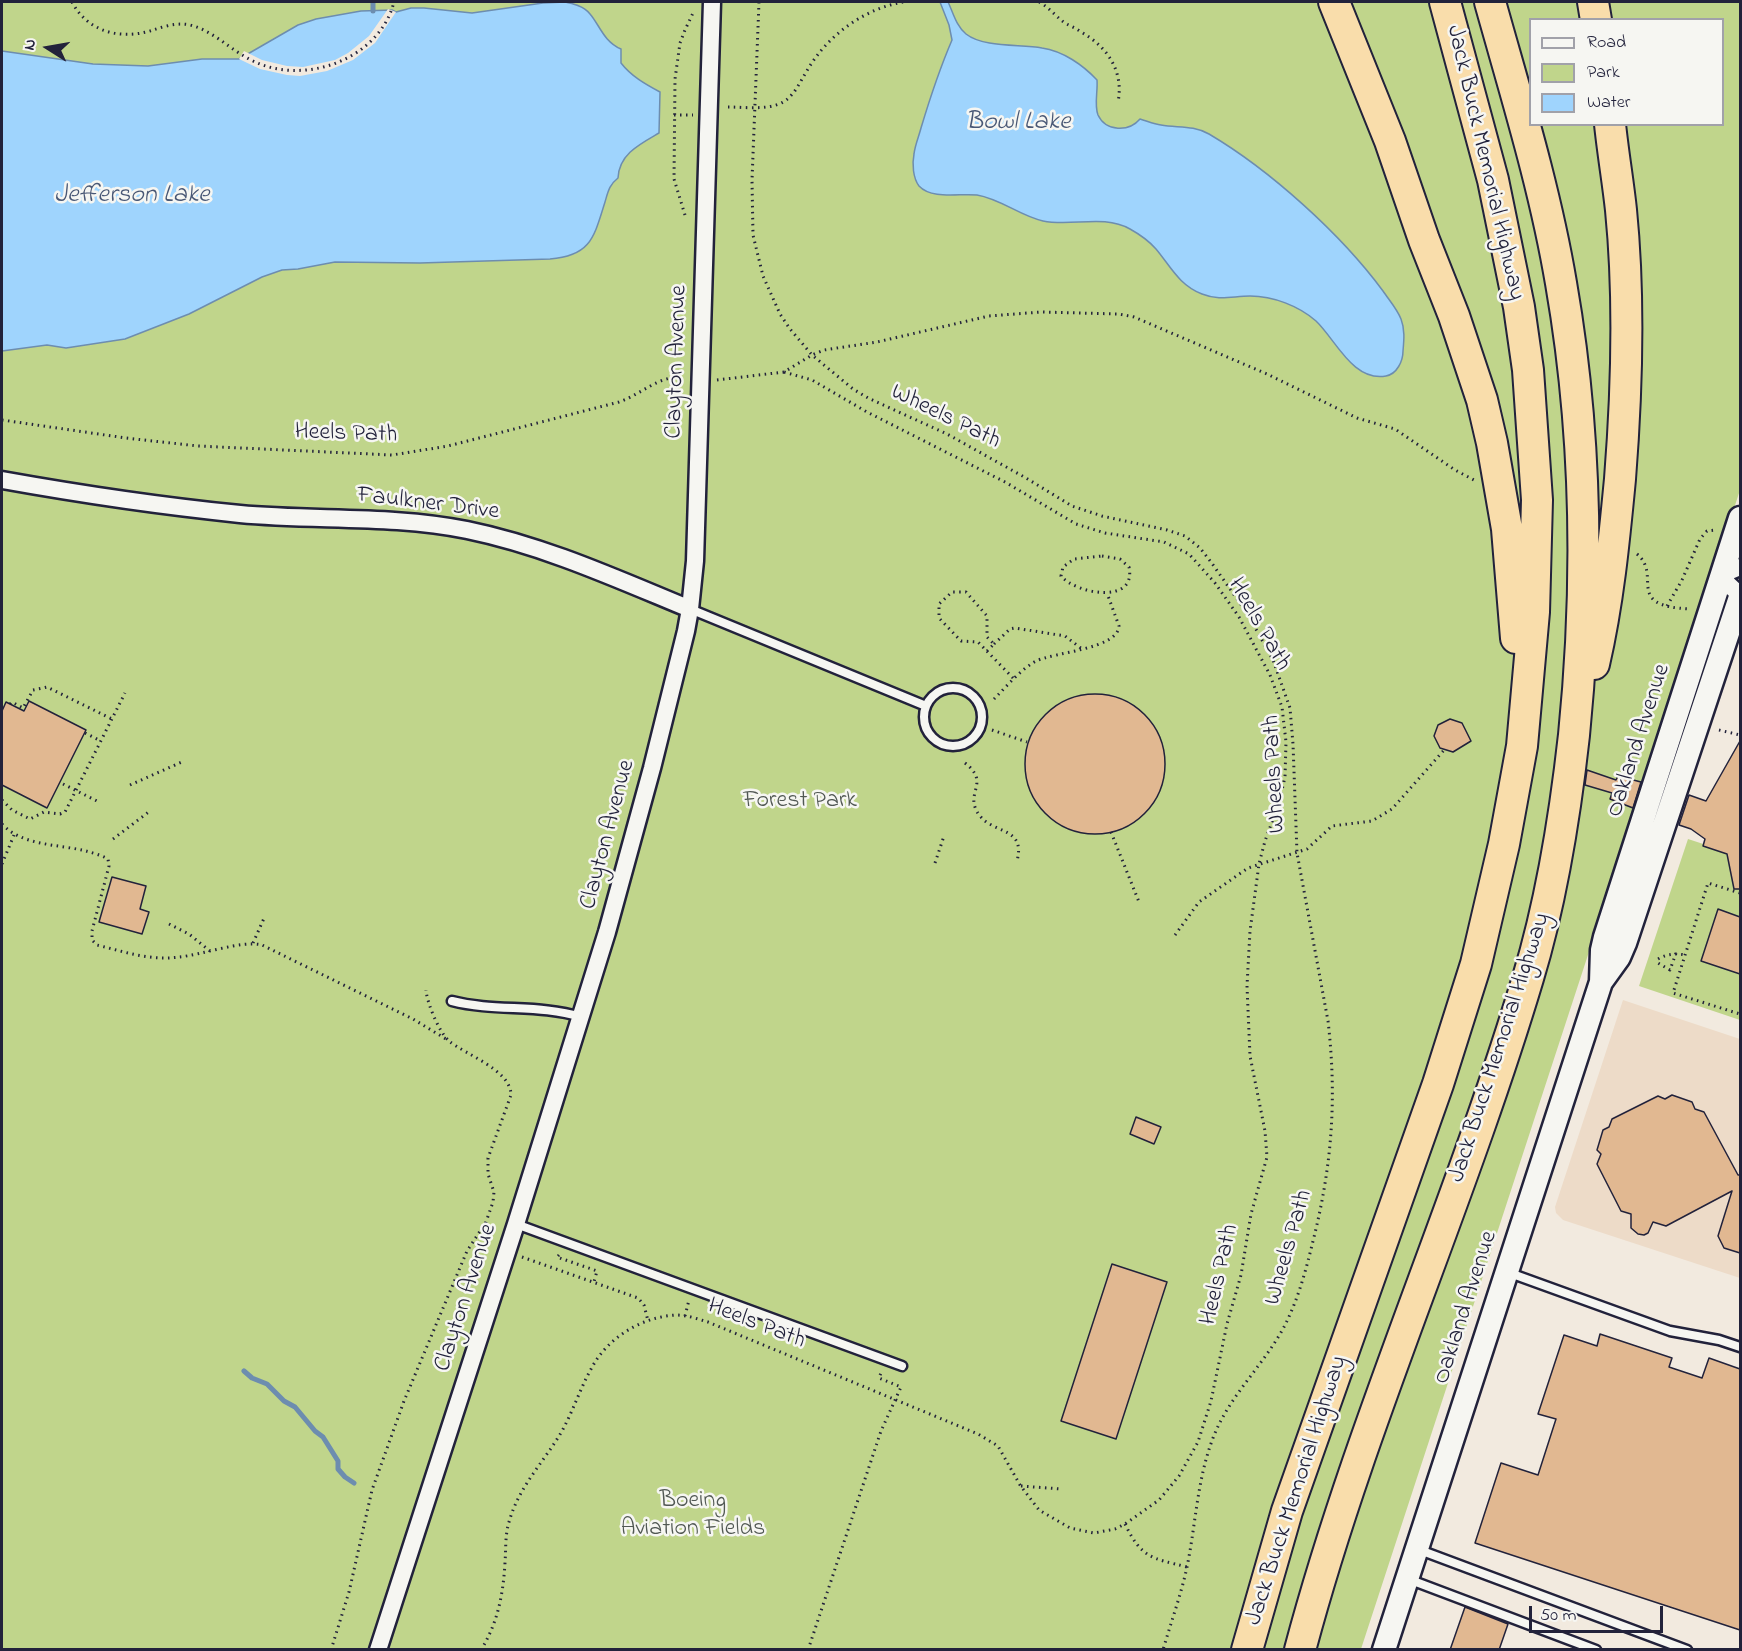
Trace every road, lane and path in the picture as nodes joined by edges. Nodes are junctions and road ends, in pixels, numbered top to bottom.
1 (72, 2) edge
2 (394, 2) edge
3 (712, 2) edge
4 (759, 2) edge
5 (904, 2) edge
6 (1039, 2) edge
7 (1334, 2) edge
8 (1445, 2) edge
9 (1490, 2) edge
10 (1593, 2) edge
11 (693, 13) dead end
12 (1596, 18) edge
13 (1118, 102) dead end
14 (728, 107) dead end
15 (755, 107) junction
16 (674, 115) junction
17 (688, 115) dead end
18 (1610, 126) edge
19 (685, 215) dead end
20 (812, 355) junction
21 (784, 372) junction
22 (679, 376) dead end
23 (711, 380) dead end
24 (2, 420) edge
25 (2, 480) edge
26 (1478, 482) dead end
27 (1740, 518) edge
28 (1718, 531) dead end
29 (1635, 552) dead end
30 (1732, 571) edge
31 (1107, 593) junction
32 (1740, 596) edge
33 (1667, 606) junction
34 (690, 609) junction
35 (1692, 609) dead end
36 (994, 644) junction
37 (1082, 649) junction
38 (987, 651) junction
39 (1014, 680) junction
40 (125, 693) dead end
41 (994, 699) dead end
42 (10, 704) dead end
43 (926, 706) junction
44 (112, 719) junction
45 (992, 730) dead end
46 (1719, 730) dead end
47 (85, 733) dead end
48 (1740, 735) edge
49 (101, 741) junction
50 (1027, 742) dead end
51 (1522, 746) junction
52 (1444, 750) dead end
53 (1572, 755) junction
54 (184, 761) dead end
55 (965, 763) dead end
56 (63, 784) dead end
57 (130, 785) dead end
58 (76, 791) junction
59 (2, 800) edge
60 (99, 802) dead end
61 (150, 811) dead end
62 (2, 824) edge
63 (1111, 832) dead end
64 (14, 835) junction
65 (944, 836) dead end
66 (113, 839) dead end
67 (1297, 853) junction
68 (1017, 861) dead end
69 (935, 862) dead end
70 (2, 864) edge
71 (1259, 864) junction
72 (1740, 893) edge
73 (1139, 902) dead end
74 (265, 915) dead end
75 (169, 924) dead end
76 (1174, 934) dead end
77 (253, 943) junction
78 (210, 951) junction
79 (1676, 953) junction
80 (1685, 955) junction
81 (1601, 982) junction
82 (426, 990) dead end
83 (452, 1000) dead end
84 (1740, 1014) edge
85 (581, 1017) junction
86 (447, 1039) junction
87 (516, 1224) junction
88 (517, 1255) dead end
89 (558, 1255) dead end
90 (1507, 1272) junction
91 (594, 1282) junction
92 (648, 1321) junction
93 (1740, 1347) edge
94 (902, 1366) dead end
95 (880, 1375) dead end
96 (896, 1399) junction
97 (1020, 1485) junction
98 (1061, 1489) dead end
99 (1125, 1524) junction
100 (1417, 1549) junction
101 (1187, 1567) junction
102 (1407, 1579) junction
103 (331, 1650) edge
104 (378, 1650) edge
105 (481, 1650) edge
106 (808, 1650) edge
107 (1163, 1650) edge
108 (1247, 1650) edge
109 (1300, 1650) edge
110 (1384, 1650) edge
111 (1596, 1650) edge
112 (1687, 1650) edge

1 - 2 path
3 - 34 street, Clayton Avenue
4 - 15 path, Wheels Path
5 - 15 path
6 - 13 path
7 - 51 highway
8 - 51 highway, Jack Buck Memorial Highway
9 - 53 highway, Jack Buck Memorial Highway
10 - 12 highway
11 - 16 path
14 - 15 path
15 - 20 path, Wheels Path
16 - 17 path
16 - 19 path
18 - 53 highway
20 - 21 path
20 - 26 path
20 - 67 path, Wheels Path
21 - 23 path
21 - 71 path, Heels Path
22 - 24 path, Heels Path
25 - 34 street, Faulkner Drive
27 - 30 street, Oakland Avenue
28 - 33 path
29 - 33 path
30 - 32 street
30 - 81 street, Oakland Avenue
31 - 31 path
31 - 37 path
32 - 81 street, Oakland Avenue
33 - 35 path
34 - 43 lane, Faulkner Drive
34 - 85 street, Clayton Avenue
36 - 37 path
36 - 38 path
36 - 38 path
37 - 39 path
38 - 39 path
39 - 41 path
40 - 44 path
42 - 44 path
43 - 43 lane
44 - 49 path
45 - 50 path
46 - 48 path
47 - 49 path
49 - 58 path
51 - 108 highway, Jack Buck Memorial Highway
52 - 67 path
53 - 109 highway, Jack Buck Memorial Highway
54 - 57 path
55 - 68 path
56 - 58 path
58 - 59 path
58 - 60 path
61 - 66 path
62 - 64 path
63 - 73 path
64 - 70 path
64 - 78 path
65 - 69 path
67 - 71 path
67 - 101 path, Wheels Path
71 - 76 path
71 - 99 path, Heels Path
72 - 80 path
74 - 77 path
75 - 78 path
77 - 78 path
77 - 86 path
79 - 79 path
79 - 80 path
80 - 84 path
81 - 90 street, Oakland Avenue
82 - 86 path
83 - 85 lane
85 - 87 street, Clayton Avenue
86 - 103 path
87 - 94 lane
87 - 104 street, Clayton Avenue
88 - 91 path
89 - 91 path
90 - 93 lane
90 - 100 street, Oakland Avenue
91 - 92 path
92 - 96 path, Heels Path
92 - 105 path, Heels Path
95 - 96 path
96 - 97 path, Heels Path
96 - 106 path
97 - 98 path
97 - 99 path, Heels Path
99 - 101 path
100 - 102 street, Oakland Avenue
100 - 112 lane
101 - 107 path, Wheels Path
102 - 110 street, Oakland Avenue
102 - 111 lane

